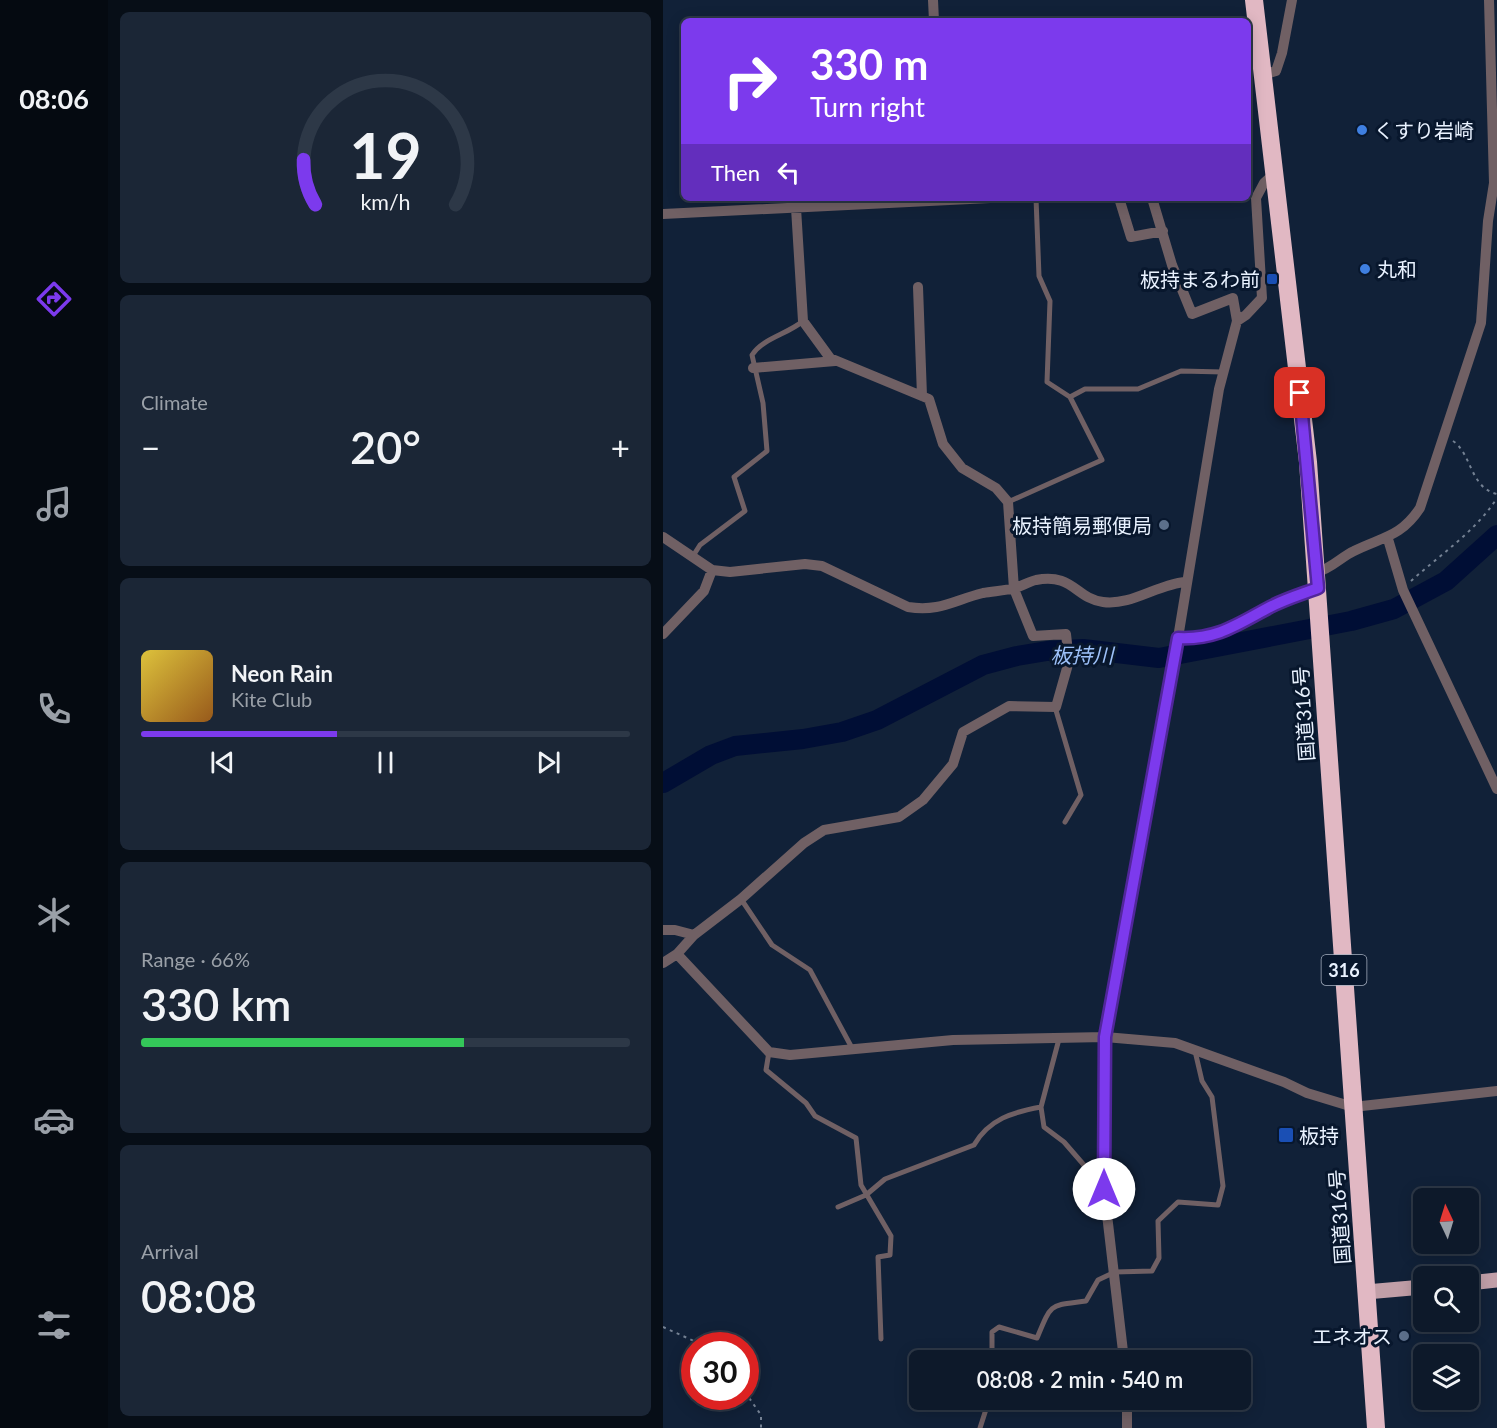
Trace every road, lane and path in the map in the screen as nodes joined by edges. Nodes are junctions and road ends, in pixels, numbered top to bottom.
1 (933, 0) edge
2 (1254, 0) edge
3 (1292, 0) edge
4 (1489, 0) edge
5 (934, 18) edge
6 (1263, 75) junction
7 (1274, 174) junction
8 (910, 201) edge
9 (1035, 201) edge
10 (1120, 201) edge
11 (1153, 201) edge
12 (796, 208) junction
13 (663, 214) edge
14 (1163, 231) junction
15 (918, 287) dead end
16 (803, 321) junction
17 (1237, 321) junction
18 (835, 361) junction
19 (753, 368) junction
20 (1223, 372) junction
21 (922, 396) junction
22 (1071, 397) junction
23 (1445, 433) junction
24 (1497, 496) edge
25 (1008, 502) junction
26 (663, 537) edge
27 (1388, 539) junction
28 (692, 558) junction
29 (712, 570) junction
30 (1187, 582) junction
31 (1318, 587) junction
32 (1402, 587) junction
33 (1014, 589) junction
34 (663, 634) edge
35 (1177, 642) junction
36 (1055, 707) junction
37 (1497, 789) edge
38 (1065, 822) dead end
39 (741, 899) junction
40 (663, 930) edge
41 (694, 935) junction
42 (677, 954) junction
43 (663, 963) edge
44 (1105, 1037) junction
45 (1059, 1039) junction
46 (852, 1048) junction
47 (1194, 1050) junction
48 (769, 1052) junction
49 (1497, 1091) edge
50 (1041, 1107) junction
51 (1353, 1107) junction
52 (1104, 1189) junction
53 (866, 1195) junction
54 (838, 1207) dead end
55 (1115, 1272) junction
56 (1497, 1280) edge
57 (1479, 1282) edge
58 (1413, 1288) edge
59 (1366, 1292) junction
60 (663, 1327) edge
61 (681, 1335) edge
62 (881, 1339) dead end
63 (992, 1350) edge
64 (1122, 1350) edge
65 (758, 1410) edge
66 (986, 1410) edge
67 (1127, 1410) edge
68 (761, 1428) edge
69 (980, 1428) edge
70 (1127, 1428) edge
71 (1376, 1428) edge

1 - 5 street
2 - 6 highway, 国道316号 / 316
3 - 6 street
4 - 23 street
6 - 7 highway, 国道316号 / 316
7 - 17 street
7 - 31 highway, 国道316号 / 316
8 - 12 street
9 - 22 lane
10 - 14 street
11 - 14 street
12 - 13 street
12 - 16 street
14 - 17 street
15 - 21 street
16 - 18 street
16 - 19 lane
17 - 20 street
18 - 19 street
18 - 21 street
19 - 28 lane
20 - 22 lane
20 - 30 street
21 - 25 street
22 - 25 lane
23 - 24 path
23 - 27 street
24 - 32 path
25 - 33 street
26 - 28 street
27 - 31 street
27 - 32 street
28 - 29 street
29 - 33 street
29 - 34 street
30 - 33 street
30 - 35 street
31 - 35 street
31 - 51 highway, 国道316号 / 316
32 - 37 street
33 - 36 street
35 - 44 street
36 - 38 lane
36 - 39 street
39 - 41 street
39 - 46 lane
40 - 41 street
41 - 42 street
42 - 43 street
42 - 48 street
44 - 45 street
44 - 47 street
44 - 52 street
45 - 46 street
45 - 50 lane
46 - 48 street
47 - 51 street
47 - 55 lane
48 - 53 lane
49 - 51 street
50 - 52 lane
50 - 53 lane
51 - 59 highway, 国道316号 / 316
52 - 55 street
53 - 54 lane
53 - 62 lane
55 - 63 lane
55 - 64 street
56 - 57 main road
58 - 59 main road
59 - 71 highway, 国道316号 / 316
60 - 61 path
65 - 68 path
66 - 69 lane
67 - 70 street

